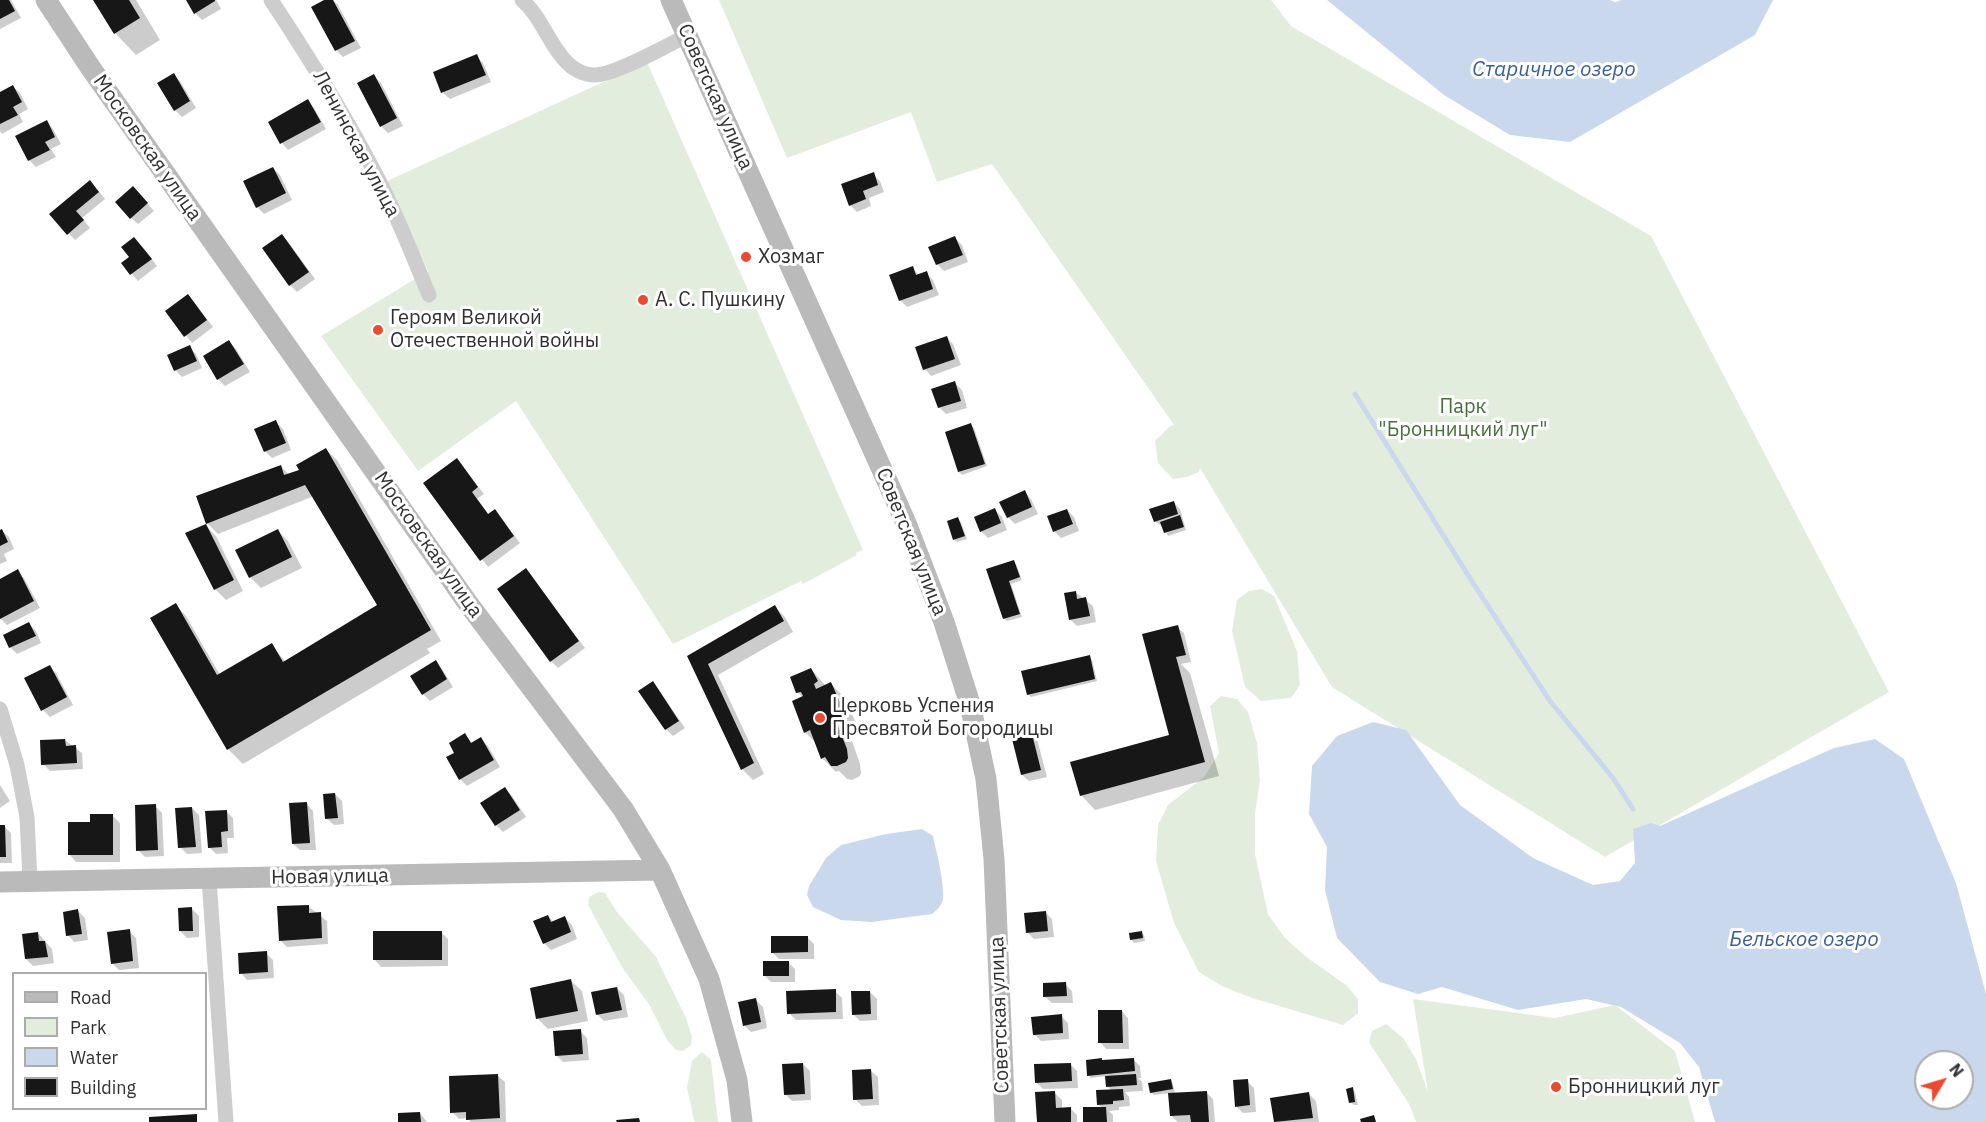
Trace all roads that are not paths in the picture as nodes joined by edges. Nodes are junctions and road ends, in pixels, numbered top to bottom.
1 (46, 0) edge
2 (271, 0) edge
3 (522, 0) edge
4 (671, 0) edge
5 (688, 36) junction
6 (429, 295) dead end
7 (0, 709) edge
8 (660, 870) junction
9 (209, 879) junction
10 (30, 881) junction
11 (0, 882) edge
12 (226, 1122) edge
13 (742, 1122) edge
14 (1005, 1122) edge

1 - 8 street, Московская улица
2 - 6 street, Ленинская улица
3 - 5 street
4 - 5 street, Советская улица
5 - 14 street, Советская улица
7 - 10 street
8 - 9 street, Новая улица
8 - 13 street, Московская улица
9 - 10 street, Новая улица
9 - 12 street
10 - 11 street, Новая улица

